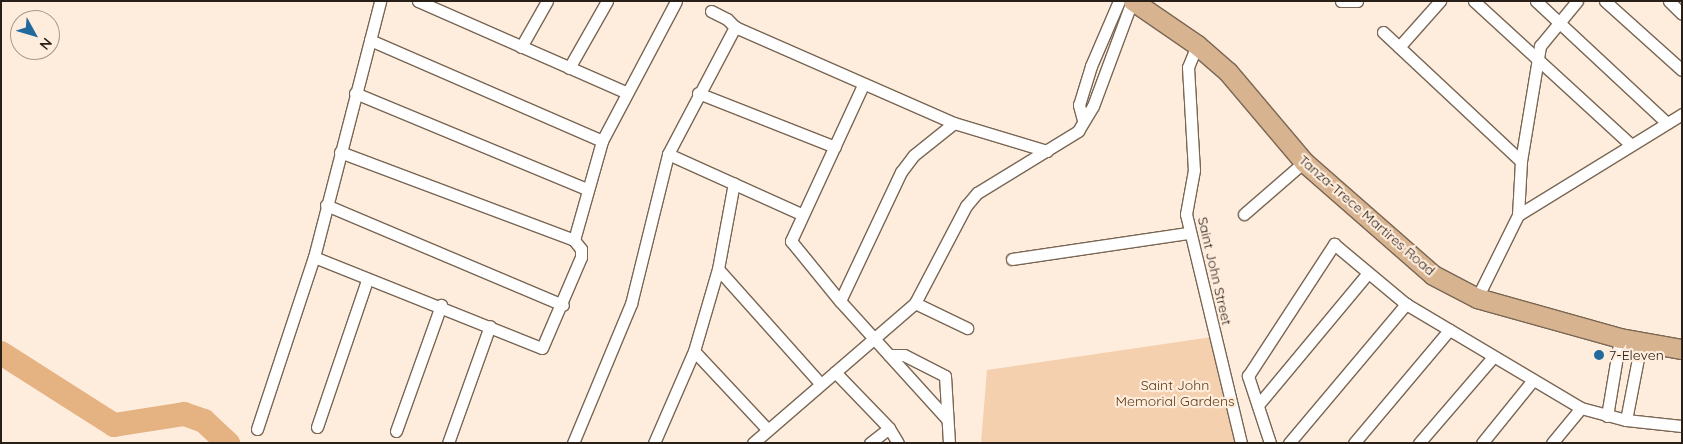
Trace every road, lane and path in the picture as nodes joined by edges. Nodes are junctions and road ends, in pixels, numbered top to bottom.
1 (380, 1) edge
2 (418, 1) edge
3 (547, 1) edge
4 (607, 1) edge
5 (676, 1) edge
6 (1119, 1) edge
7 (1132, 1) edge
8 (1341, 1) edge
9 (1357, 1) edge
10 (1440, 1) edge
11 (1474, 1) edge
12 (1536, 1) edge
13 (1578, 1) edge
14 (1605, 1) edge
15 (1669, 1) edge
16 (711, 11) dead end
17 (1682, 14) edge
18 (1559, 22) junction
19 (734, 27) junction
20 (1383, 32) dead end
21 (370, 40) junction
22 (1197, 45) junction
23 (521, 47) junction
24 (1399, 47) junction
25 (1538, 59) junction
26 (569, 68) junction
27 (1682, 70) edge
28 (863, 85) junction
29 (625, 92) junction
30 (355, 93) junction
31 (698, 93) junction
32 (1682, 114) edge
33 (1083, 120) junction
34 (954, 123) junction
35 (1668, 123) junction
36 (602, 141) junction
37 (1631, 145) junction
38 (835, 147) junction
39 (1047, 151) junction
40 (340, 152) junction
41 (668, 154) junction
42 (1521, 161) junction
43 (1304, 162) junction
44 (734, 183) junction
45 (587, 189) junction
46 (326, 205) junction
47 (800, 214) junction
48 (1244, 214) dead end
49 (1518, 215) junction
50 (1190, 233) junction
51 (574, 240) junction
52 (314, 257) junction
53 (1012, 259) dead end
54 (718, 269) junction
55 (1367, 274) junction
56 (367, 280) junction
57 (1477, 298) junction
58 (840, 301) junction
59 (914, 303) junction
60 (1406, 304) junction
61 (441, 305) junction
62 (563, 305) junction
63 (490, 326) junction
64 (967, 328) dead end
65 (1449, 330) junction
66 (1620, 338) junction
67 (874, 339) junction
68 (1641, 342) junction
69 (1682, 349) edge
70 (694, 351) junction
71 (889, 355) junction
72 (1492, 358) junction
73 (835, 372) junction
74 (1533, 380) junction
75 (821, 384) junction
76 (1258, 405) junction
77 (1581, 408) junction
78 (1607, 416) junction
79 (947, 419) junction
80 (1626, 420) junction
81 (1682, 426) edge
82 (317, 427) dead end
83 (257, 428) dead end
84 (888, 428) junction
85 (768, 430) junction
86 (396, 431) dead end
87 (576, 442) edge
88 (448, 443) edge
89 (654, 443) edge
90 (753, 443) edge
91 (870, 443) edge
92 (898, 443) edge
93 (949, 443) edge
94 (1242, 443) edge
95 (1270, 443) edge
96 (1289, 443) edge
97 (1354, 443) edge
98 (1419, 443) edge
99 (1482, 443) edge
100 (1552, 443) edge

1 - 21 street
2 - 23 street
3 - 23 street
4 - 26 street
5 - 29 street
6 - 33 street
7 - 22 main road, Tanza-Trece Martires Road
7 - 33 street
8 - 9 street
10 - 24 street
11 - 25 street
12 - 18 street
13 - 18 street
14 - 27 street
15 - 17 street
16 - 19 street
18 - 25 street
18 - 35 street
19 - 28 street
19 - 31 street
20 - 24 street
21 - 30 street
21 - 36 street
22 - 43 main road, Tanza-Trece Martires Road
22 - 50 street, Saint John Street
23 - 26 street
24 - 42 street
25 - 37 street
25 - 42 street
26 - 29 street
28 - 34 street
28 - 38 street
29 - 36 street
30 - 40 street
30 - 45 street
31 - 38 street
31 - 41 street
32 - 35 street
33 - 39 street
34 - 39 street
34 - 58 street
35 - 37 street
36 - 45 street
37 - 49 street
38 - 47 street
39 - 59 street
40 - 46 street
40 - 51 street
41 - 44 street
41 - 87 street
42 - 49 street
43 - 48 street
43 - 57 main road, Tanza-Trece Martires Road
44 - 47 street
44 - 54 street
45 - 51 street
46 - 52 street
46 - 62 street
47 - 58 street
49 - 57 street
50 - 53 street
50 - 94 street, Saint John Street
51 - 62 street
52 - 56 street
52 - 83 street
54 - 70 street
54 - 75 street
55 - 60 street
55 - 76 street
55 - 76 street
56 - 61 street
56 - 82 street
57 - 66 main road, Tanza-Trece Martires Road
58 - 67 street
59 - 64 street
59 - 67 street
60 - 65 street
60 - 96 street
61 - 63 street
61 - 86 street
62 - 63 street
63 - 88 street
65 - 72 street
65 - 97 street
66 - 68 main road, Tanza-Trece Martires Road
66 - 78 street
67 - 71 street
67 - 73 street
68 - 69 main road, Tanza-Trece Martires Road
68 - 80 street
70 - 85 street
70 - 89 street
71 - 79 street
71 - 79 street
72 - 74 street
72 - 98 street
73 - 75 street
73 - 84 street
74 - 77 street
74 - 99 street
75 - 85 street
76 - 95 street
77 - 78 street
77 - 100 street
78 - 80 street
79 - 93 street
80 - 81 street
84 - 91 street
84 - 92 street
85 - 90 street

